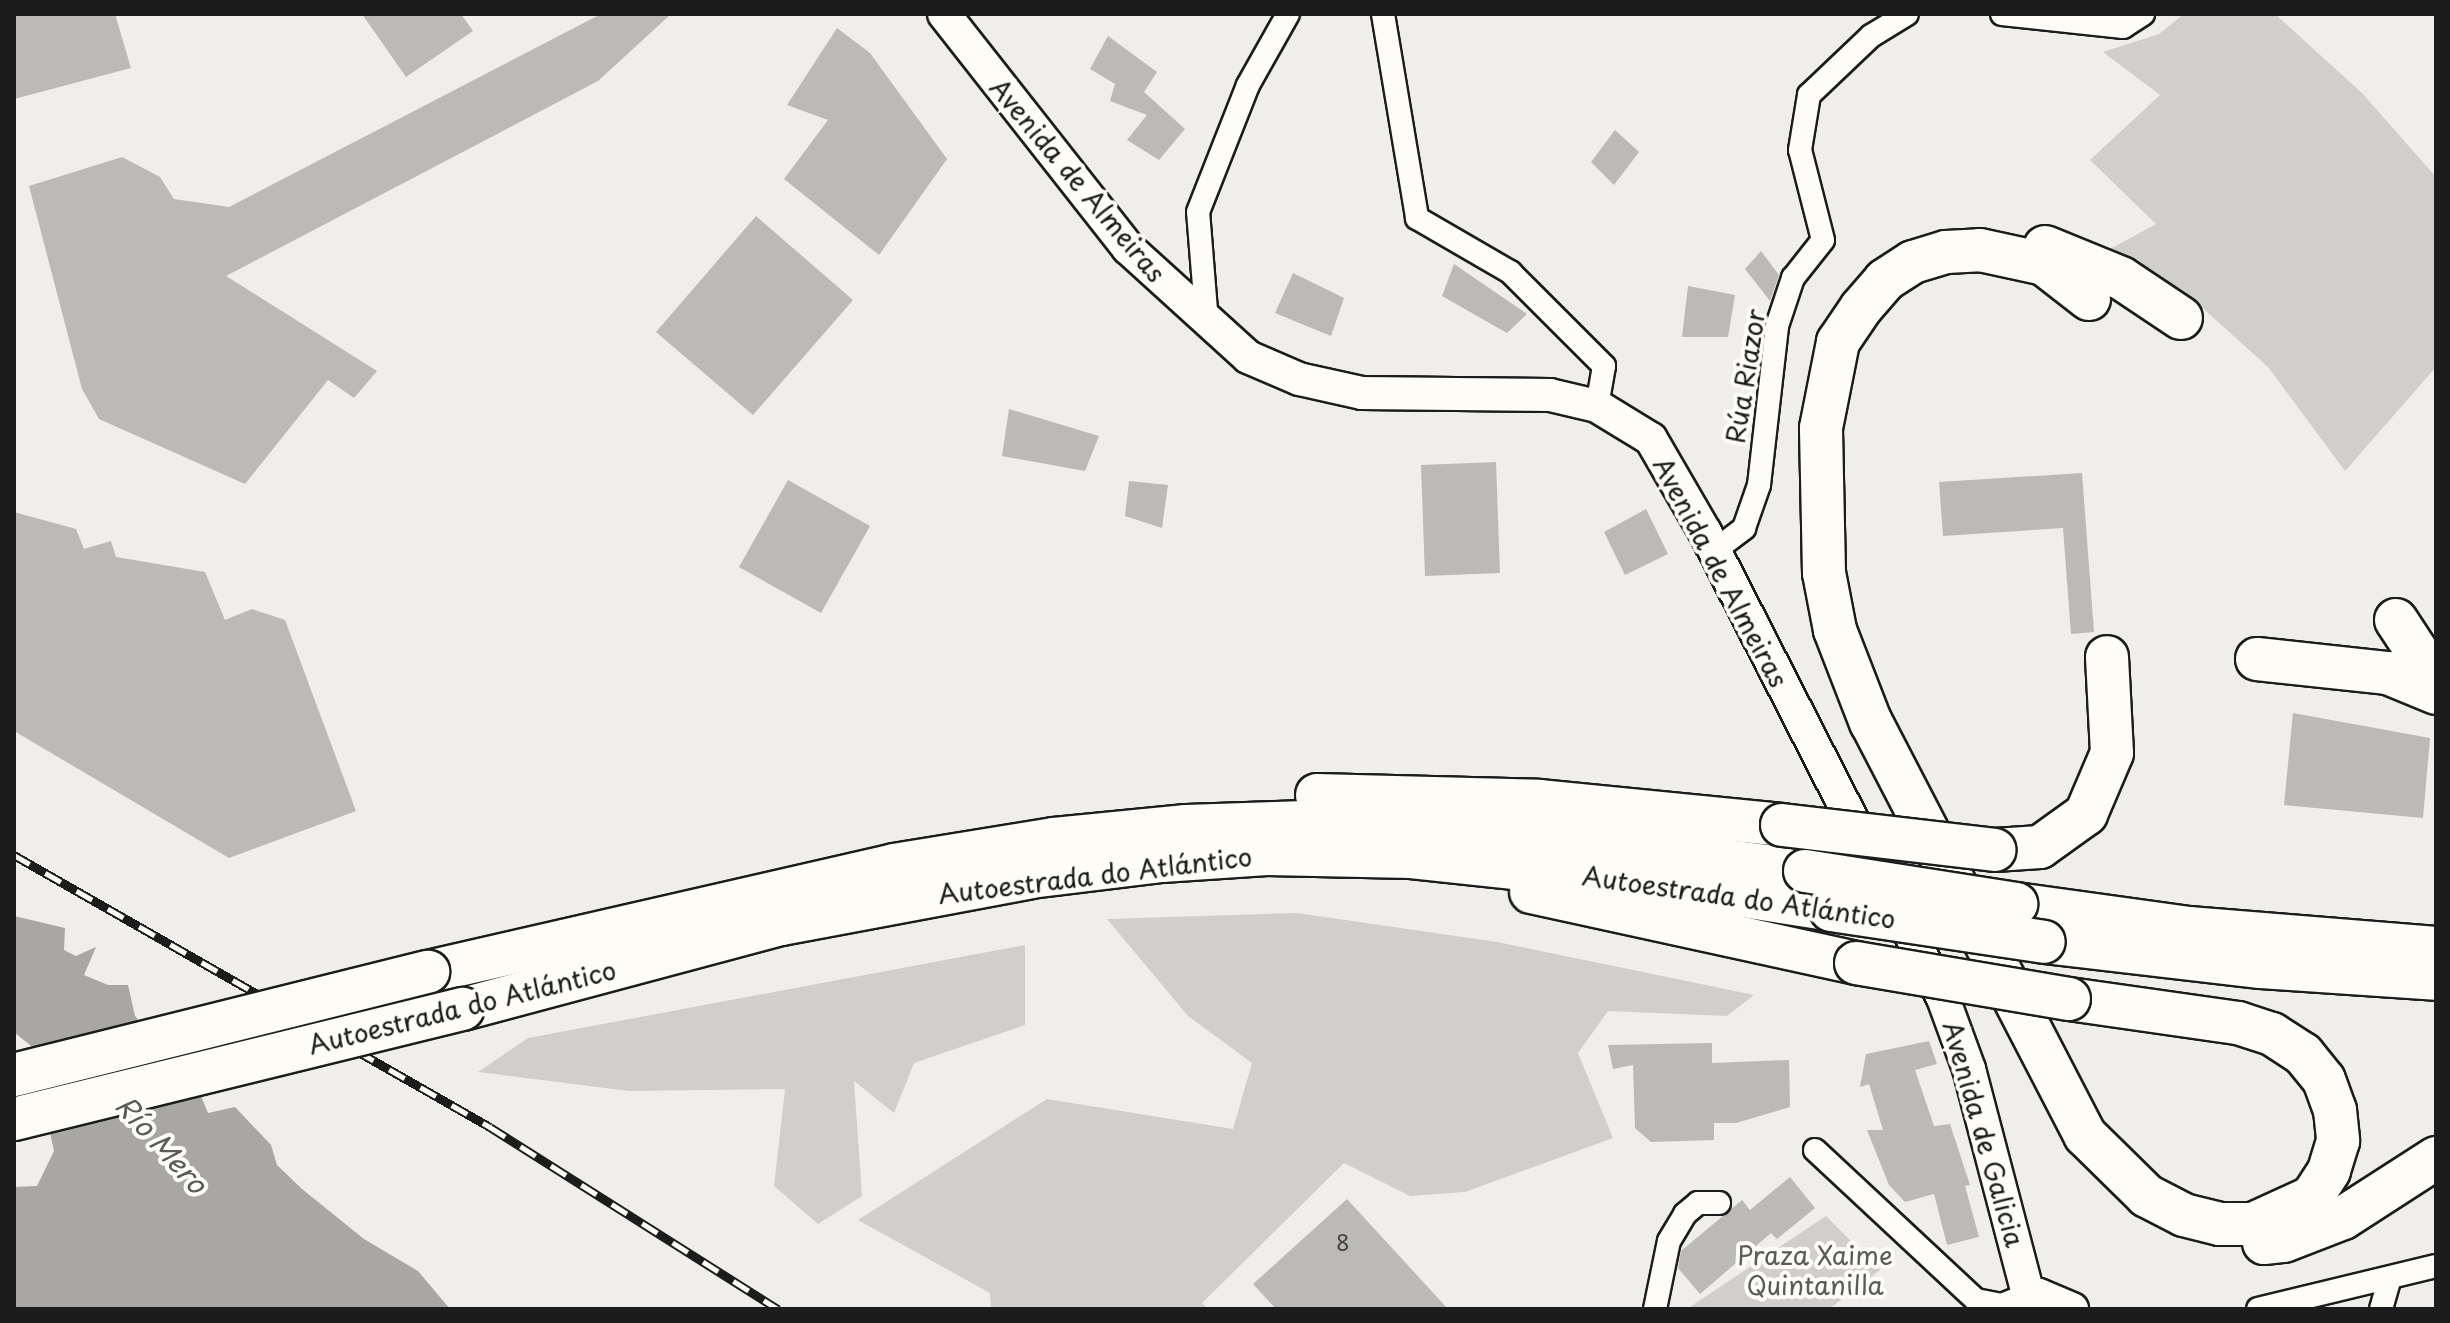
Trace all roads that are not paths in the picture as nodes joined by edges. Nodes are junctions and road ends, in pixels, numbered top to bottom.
1 (944, 14) edge
2 (1288, 14) edge
3 (1383, 14) edge
4 (1907, 14) edge
5 (2002, 14) edge
6 (2143, 14) edge
7 (2077, 256) junction
8 (2181, 318) dead end
9 (1207, 323) junction
10 (1597, 406) junction
11 (1714, 551) junction
12 (2396, 620) dead end
13 (2107, 657) dead end
14 (2257, 659) dead end
15 (2436, 681) edge
16 (2436, 693) edge
17 (1843, 803) joint
18 (1054, 839) junction
19 (1411, 857) junction
20 (2436, 948) edge
21 (2436, 979) edge
22 (14, 1075) edge
23 (14, 1119) edge
24 (1815, 1150) dead end
25 (2436, 1158) edge
26 (1719, 1203) dead end
27 (2436, 1266) edge
28 (2390, 1278) junction
29 (1999, 1304) edge
30 (1655, 1309) edge
31 (2072, 1309) edge
32 (2258, 1309) edge
33 (2381, 1309) edge

1 - 9 main road, Avenida de Almeiras
2 - 9 street
3 - 10 street
4 - 11 street, Rúa Riazor
5 - 6 street
7 - 8 highway
7 - 19 highway, bridge
7 - 25 highway
9 - 10 main road, Avenida de Almeiras
10 - 11 main road, Avenida de Almeiras
11 - 17 main road, Avenida de Almeiras
12 - 15 highway
13 - 18 highway, bridge
14 - 16 highway
17 - 29 main road, Avenida de Galicia
18 - 20 highway, Autoestrada do Atlántico, bridge
18 - 22 highway, Autoestrada do Atlántico, bridge
19 - 21 highway, Autoestrada do Atlántico, bridge
19 - 23 highway, Autoestrada do Atlántico, bridge
24 - 29 street
26 - 30 street
27 - 28 street
28 - 32 street
28 - 33 street
29 - 31 main road

